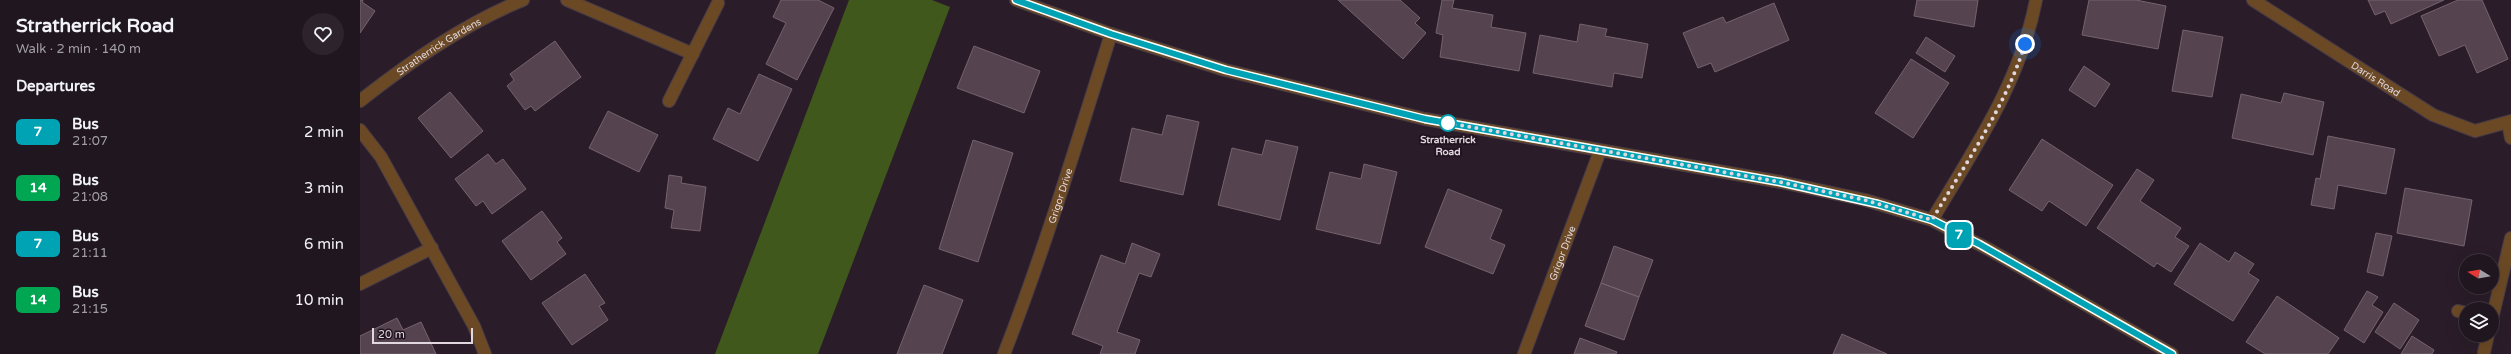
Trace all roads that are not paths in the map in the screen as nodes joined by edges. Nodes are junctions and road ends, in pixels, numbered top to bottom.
1 (523, 0) edge
2 (567, 0) edge
3 (1016, 0) edge
4 (2036, 0) edge
5 (2253, 0) edge
6 (718, 3) dead end
7 (1111, 34) junction
8 (693, 54) junction
9 (360, 101) edge
10 (670, 101) dead end
11 (2509, 122) edge
12 (360, 130) edge
13 (2511, 138) edge
14 (1600, 151) junction
15 (1932, 220) junction
16 (2511, 238) edge
17 (432, 248) junction
18 (360, 284) edge
19 (2496, 302) edge
20 (2486, 342) edge
21 (2484, 352) dead end
22 (485, 354) edge
23 (1004, 354) edge
24 (1524, 354) edge
25 (2172, 354) edge

1 - 9 street, Stratherrick Gardens
2 - 8 street
3 - 7 street
4 - 15 street
5 - 11 street, Darris Road
6 - 8 street
7 - 14 street
7 - 23 street, Grigor Drive
8 - 10 street
11 - 13 street, Darris Road
12 - 17 street
14 - 15 street
14 - 24 street, Grigor Drive
15 - 25 street
16 - 19 street
17 - 18 street
17 - 22 street
20 - 21 street

